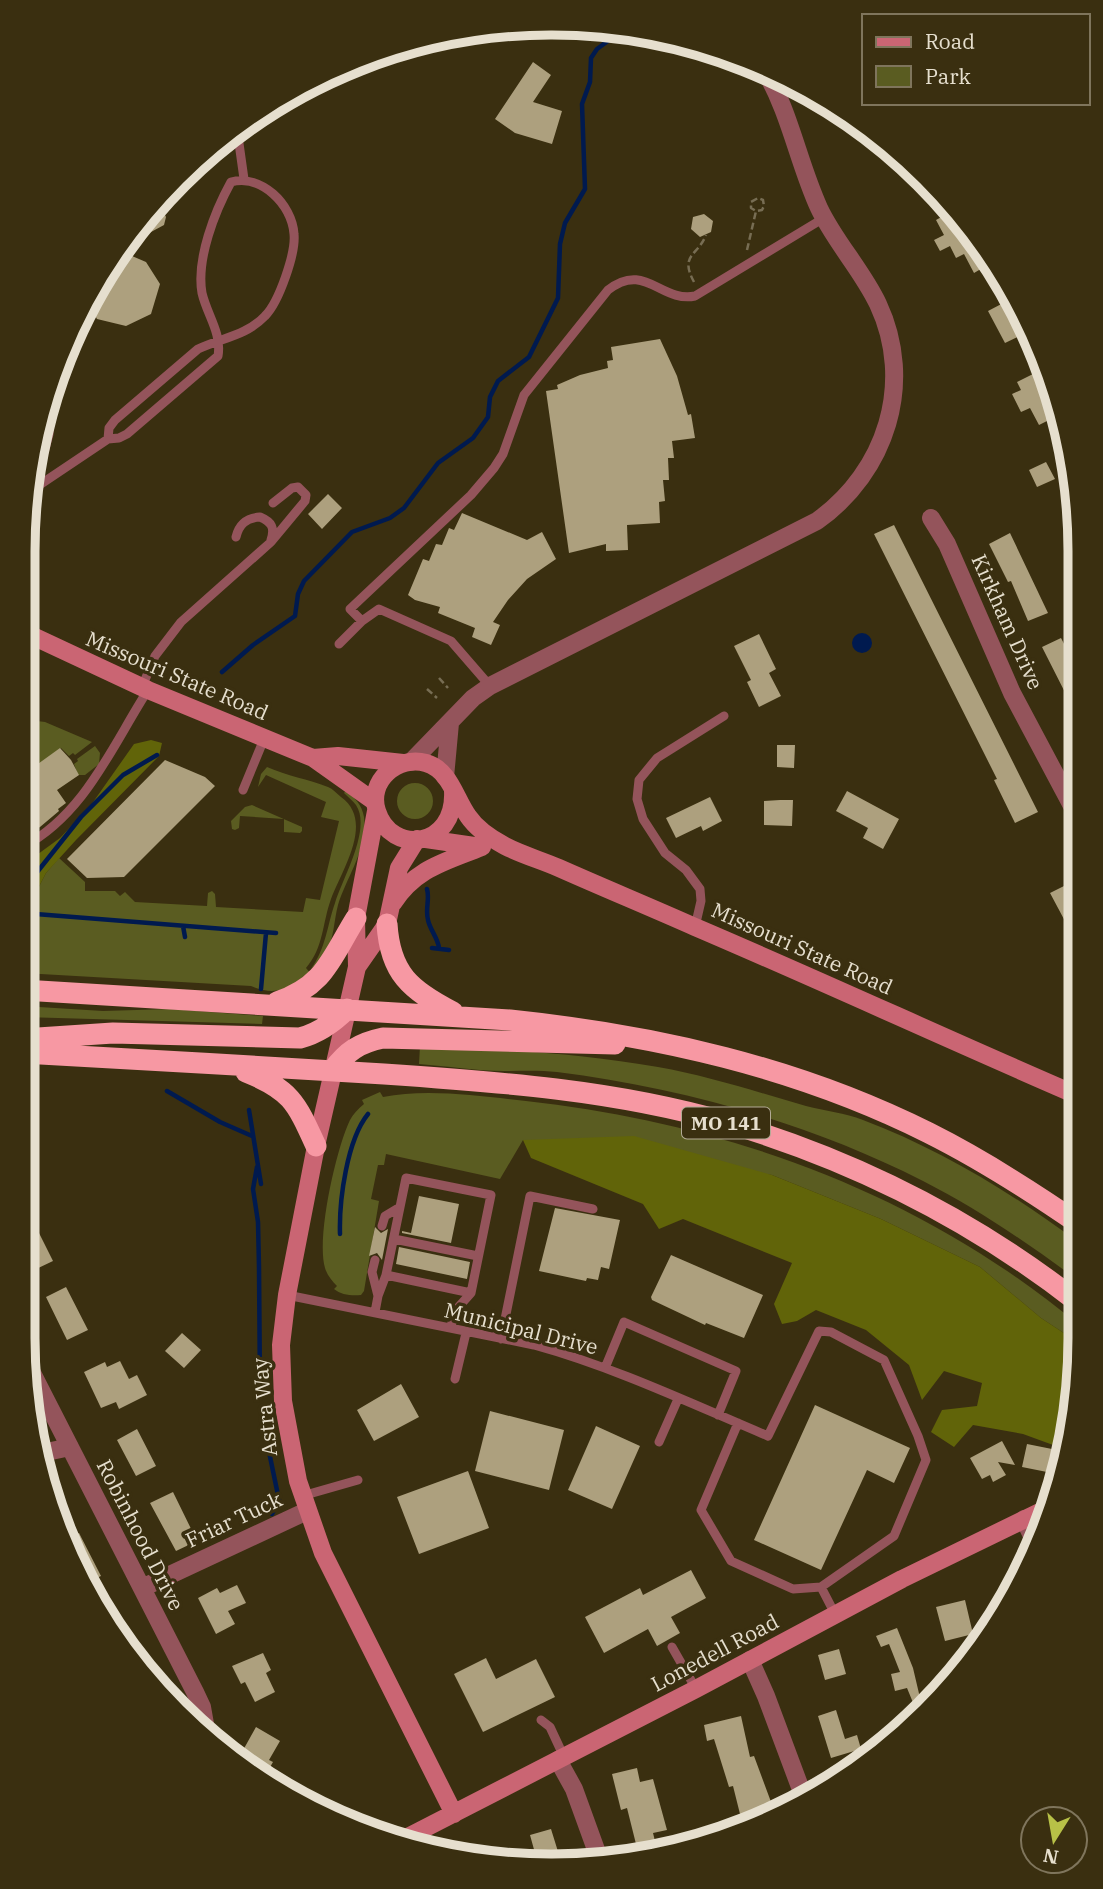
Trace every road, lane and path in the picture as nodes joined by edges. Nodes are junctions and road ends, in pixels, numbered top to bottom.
1 (771, 84) edge
2 (239, 141) edge
3 (244, 179) junction
4 (756, 212) dead end
5 (824, 218) junction
6 (706, 235) dead end
7 (748, 253) dead end
8 (696, 285) dead end
9 (86, 330) dead end
10 (220, 342) junction
11 (64, 388) dead end
12 (108, 439) junction
13 (39, 485) edge
14 (272, 503) dead end
15 (931, 518) dead end
16 (236, 537) dead end
17 (271, 542) junction
18 (362, 621) junction
19 (35, 637) edge
20 (339, 644) dead end
21 (439, 678) dead end
22 (490, 686) junction
23 (145, 688) junction
24 (428, 688) dead end
25 (448, 688) dead end
26 (437, 698) dead end
27 (724, 716) dead end
28 (450, 723) junction
29 (264, 739) junction
30 (313, 758) junction
31 (408, 762) junction
32 (449, 784) junction
33 (243, 790) dead end
34 (1068, 799) edge
35 (376, 806) junction
36 (35, 839) edge
37 (421, 839) junction
38 (505, 846) junction
39 (482, 847) junction
40 (393, 903) junction
41 (356, 918) junction
42 (387, 924) junction
43 (695, 927) junction
44 (358, 967) junction
45 (35, 991) edge
46 (272, 1004) junction
47 (347, 1009) junction
48 (461, 1016) junction
49 (35, 1039) edge
50 (679, 1045) junction
51 (35, 1054) edge
52 (227, 1065) junction
53 (332, 1071) junction
54 (1068, 1091) edge
55 (316, 1146) junction
56 (400, 1208) junction
57 (593, 1209) dead end
58 (1068, 1217) edge
59 (382, 1226) dead end
60 (394, 1239) junction
61 (478, 1256) junction
62 (375, 1260) dead end
63 (386, 1275) junction
64 (471, 1293) junction
65 (287, 1294) junction
66 (1068, 1295) edge
67 (378, 1296) junction
68 (375, 1312) junction
69 (451, 1328) junction
70 (466, 1333) junction
71 (501, 1339) junction
72 (605, 1368) junction
73 (455, 1379) dead end
74 (37, 1383) edge
75 (678, 1399) junction
76 (718, 1415) junction
77 (738, 1423) junction
78 (659, 1442) dead end
79 (70, 1447) junction
80 (48, 1452) edge
81 (358, 1480) dead end
82 (304, 1504) junction
83 (1038, 1513) edge
84 (1024, 1519) junction
85 (1030, 1532) edge
86 (821, 1587) junction
87 (142, 1588) junction
88 (835, 1614) junction
89 (672, 1647) dead end
90 (750, 1660) junction
91 (696, 1689) junction
92 (204, 1720) edge
93 (541, 1720) dead end
94 (561, 1759) junction
95 (801, 1790) edge
96 (454, 1814) junction
97 (422, 1837) edge
98 (597, 1852) edge

1 - 5 street
2 - 3 lane
3 - 10 lane
3 - 10 lane
4 - 7 path
5 - 18 lane
5 - 22 street
6 - 8 path
9 - 11 path
10 - 12 lane
10 - 12 lane
12 - 13 lane
14 - 17 lane
15 - 34 street, Kirkham Drive
16 - 17 lane
17 - 23 lane
18 - 20 lane
18 - 22 lane
19 - 23 street, Missouri State Road
21 - 25 path
22 - 28 street
23 - 29 street, Missouri State Road
23 - 36 lane
24 - 26 path
27 - 43 lane
28 - 31 street
28 - 32 street
29 - 30 street, Missouri State Road
29 - 33 lane
30 - 31 street, Missouri State Road
30 - 35 street, Missouri State Road
31 - 32 street
31 - 35 street
32 - 37 street
32 - 38 street, Missouri State Road
35 - 37 street
35 - 41 street, Astra Way
37 - 39 street, Missouri State Road
37 - 40 street, Astra Way
38 - 39 street, Missouri State Road
38 - 43 street, Missouri State Road
39 - 40 street
40 - 42 street, Astra Way
41 - 44 street, Astra Way
41 - 46 highway
42 - 44 street, Astra Way
42 - 48 highway
43 - 54 street, Missouri State Road
44 - 47 street, Astra Way
45 - 46 highway
46 - 47 highway
47 - 48 highway
47 - 49 highway
47 - 53 street, Astra Way
48 - 50 highway
50 - 53 highway
50 - 58 highway
51 - 52 highway, MO 141
52 - 53 highway, MO 141
52 - 55 highway
53 - 55 street, Astra Way
53 - 66 highway, MO 141
55 - 65 street, Astra Way
56 - 59 lane
56 - 60 lane
56 - 61 lane
57 - 71 lane
60 - 61 lane
60 - 63 lane
61 - 64 lane
62 - 67 lane
63 - 64 lane
63 - 67 lane
64 - 69 lane
65 - 68 lane, Municipal Drive
65 - 82 street, Astra Way
67 - 68 lane
68 - 69 lane, Municipal Drive
69 - 70 lane, Municipal Drive
70 - 71 lane, Municipal Drive
70 - 73 lane
71 - 72 lane, Municipal Drive
72 - 75 lane, Municipal Drive
72 - 76 lane
74 - 79 street, Robinhood Drive
75 - 76 lane, Municipal Drive
75 - 78 lane
76 - 77 lane, Municipal Drive
77 - 86 lane
77 - 86 lane, Municipal Drive
79 - 80 street
79 - 87 street, Robinhood Drive
81 - 82 lane
82 - 87 street, Friar Tuck
82 - 96 street, Astra Way
83 - 84 street, Lonedell Road
84 - 85 street
84 - 88 street, Lonedell Road
86 - 88 lane
87 - 92 street, Robinhood Drive
88 - 90 street, Lonedell Road
89 - 91 lane
90 - 91 street, Lonedell Road
90 - 95 street
91 - 94 street, Lonedell Road
93 - 94 lane
94 - 96 street, Lonedell Road
94 - 98 street
96 - 97 street, Lonedell Road

